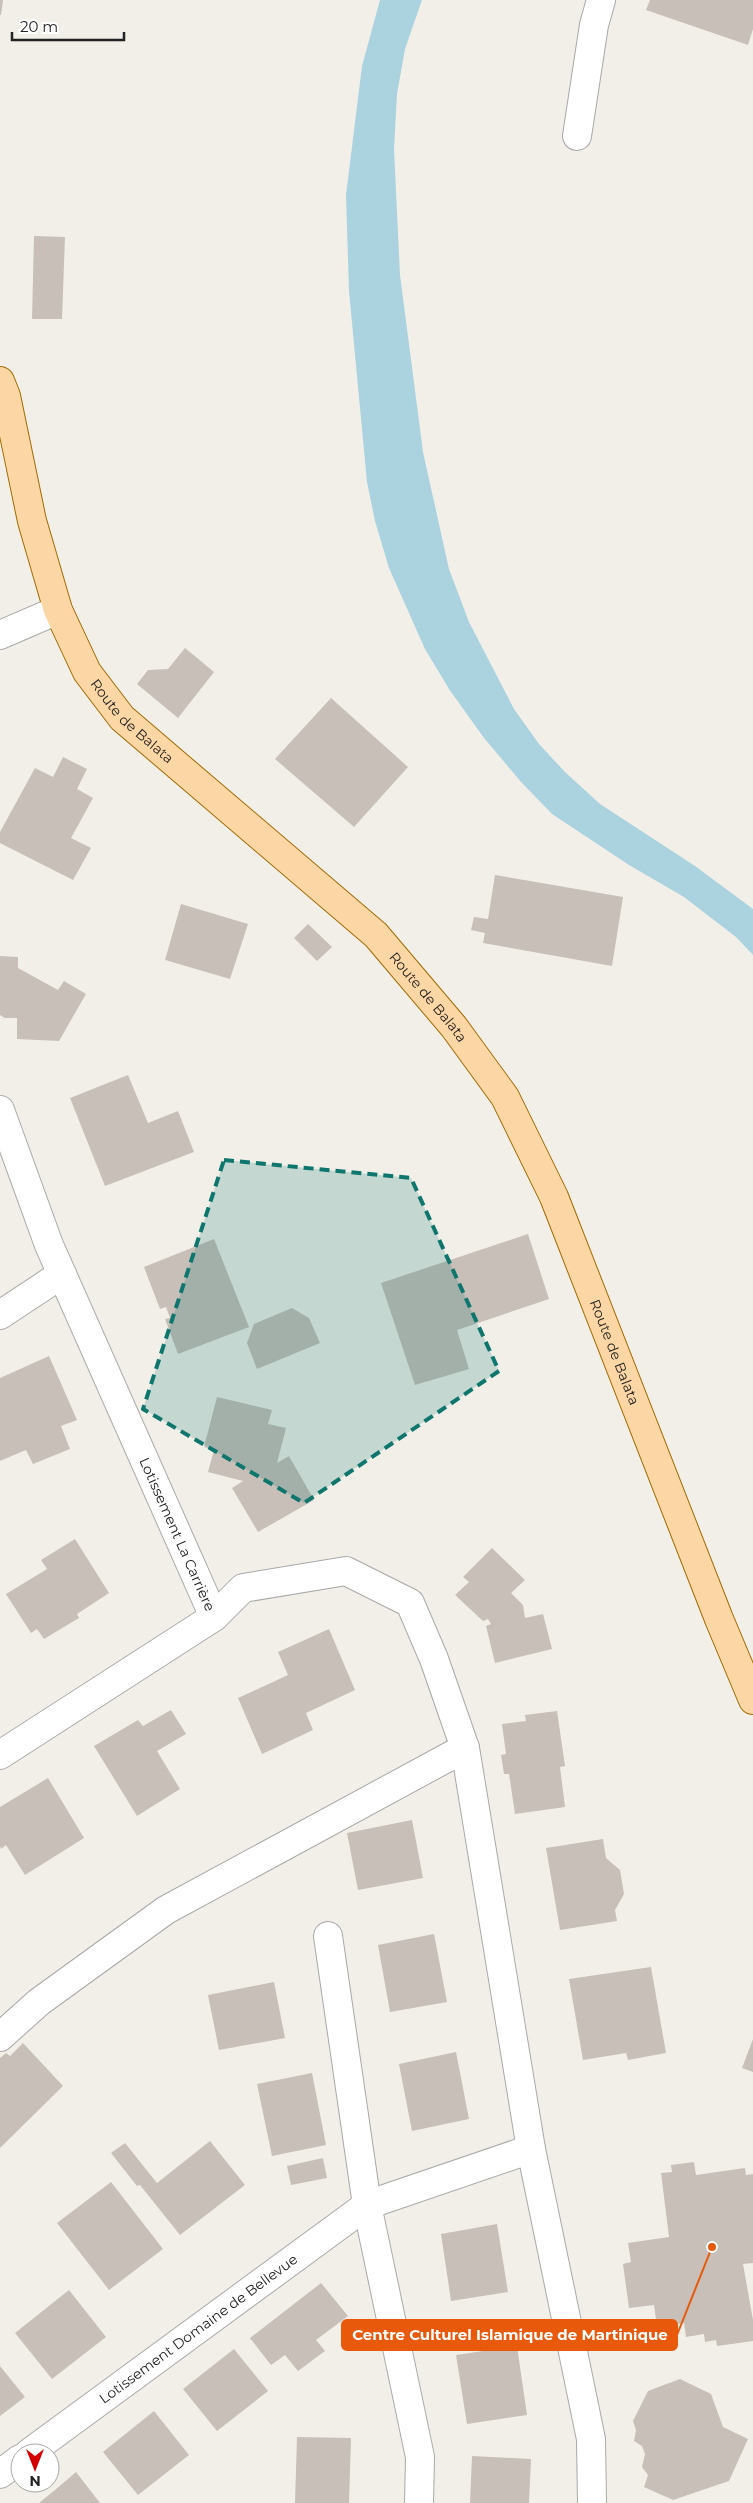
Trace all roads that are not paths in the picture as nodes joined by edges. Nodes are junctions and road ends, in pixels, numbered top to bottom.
1 (601, 0) edge
2 (577, 136) dead end
3 (0, 381) edge
4 (58, 610) junction
5 (0, 635) edge
6 (0, 1110) edge
7 (62, 1274) junction
8 (0, 1315) edge
9 (214, 1617) junction
10 (753, 1700) edge
11 (464, 1748) junction
12 (0, 1754) edge
13 (328, 1936) dead end
14 (0, 2037) edge
15 (531, 2148) junction
16 (367, 2204) junction
17 (43, 2443) edge
18 (419, 2503) edge
19 (592, 2503) edge

1 - 2 street
3 - 4 main road, Route de Balata
4 - 5 street
4 - 10 main road, Route de Balata
6 - 7 street, Lotissement La Carrière
7 - 8 street
7 - 9 street, Lotissement La Carrière
9 - 11 street
9 - 12 street, Lotissement La Carrière
11 - 14 street
11 - 15 street
13 - 16 street
15 - 16 street, Lotissement Domaine de Bellevue
15 - 19 street
16 - 17 street, Lotissement Domaine de Bellevue
16 - 18 street

